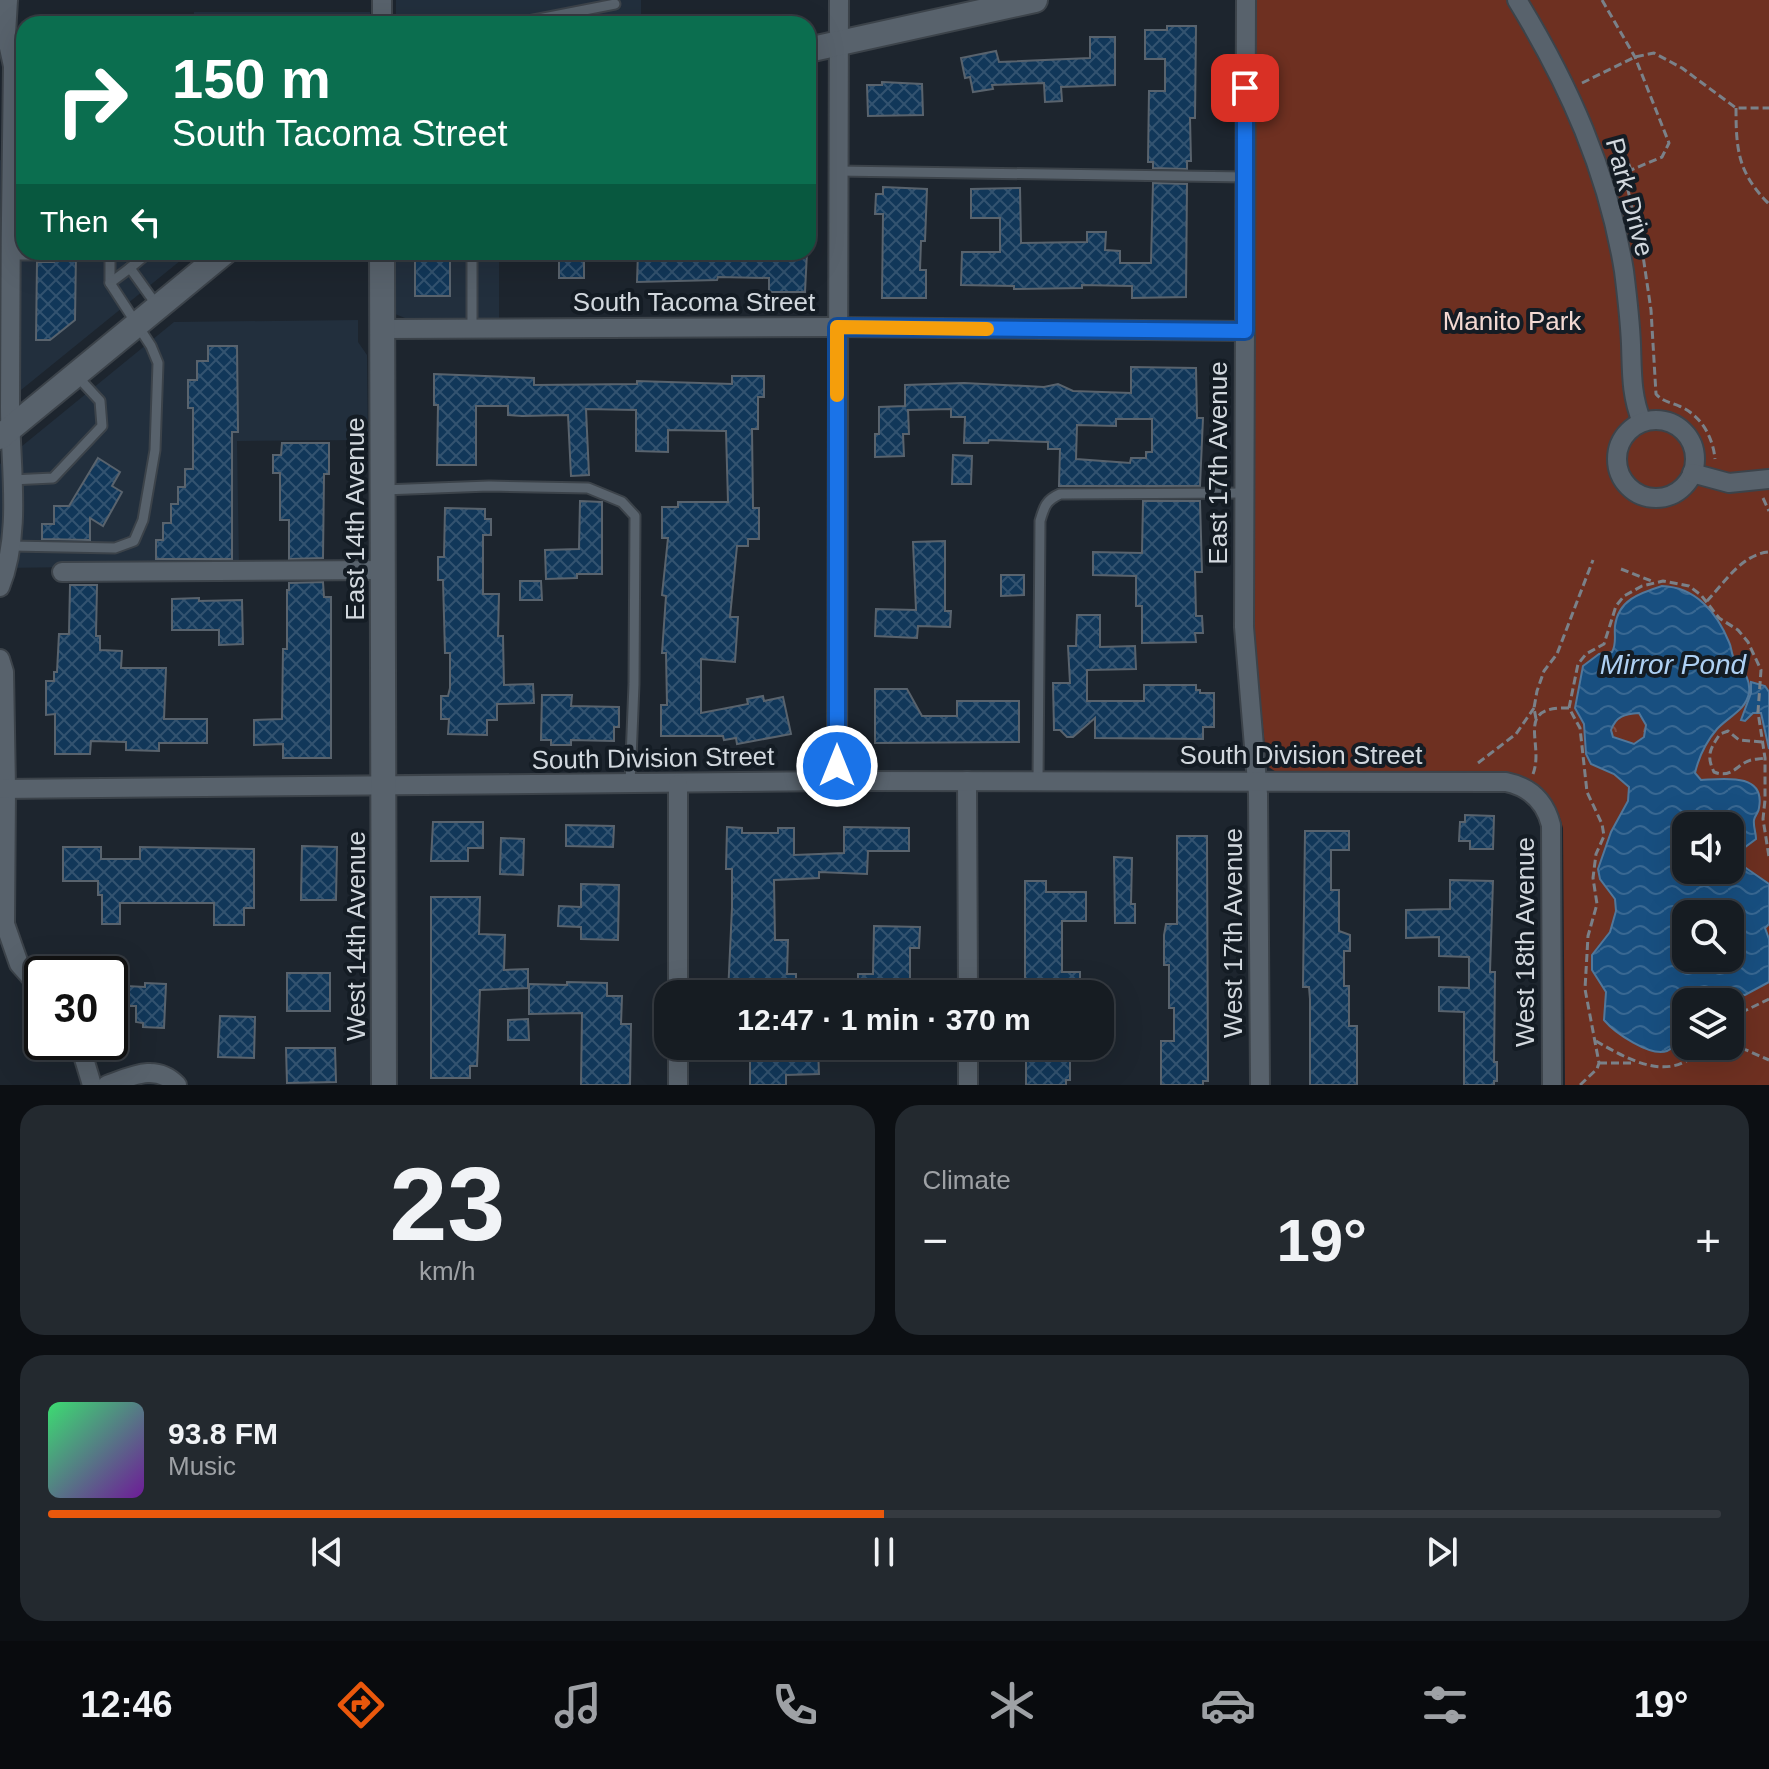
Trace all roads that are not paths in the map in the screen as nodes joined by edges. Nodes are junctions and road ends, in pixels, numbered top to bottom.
1 (8, 0) edge
2 (839, 0) edge
3 (1035, 0) edge
4 (1246, 0) edge
5 (1517, 0) edge
6 (615, 4) dead end
7 (554, 16) edge
8 (839, 43) junction
9 (816, 48) edge
10 (5, 56) edge
11 (6, 116) edge
12 (838, 171) junction
13 (12, 176) edge
14 (1245, 177) junction
15 (6, 210) edge
16 (7, 259) edge
17 (110, 260) edge
18 (140, 260) edge
19 (215, 260) edge
20 (382, 260) edge
21 (472, 260) edge
22 (130, 268) junction
23 (110, 283) junction
24 (158, 307) junction
25 (137, 324) junction
26 (837, 327) junction
27 (472, 328) junction
28 (383, 329) junction
29 (1245, 331) junction
30 (5, 336) edge
31 (76, 374) junction
32 (1642, 422) junction
33 (5, 433) edge
34 (1692, 473) junction
35 (1769, 479) edge
36 (11, 480) junction
37 (383, 490) junction
38 (1244, 493) junction
39 (11, 546) junction
40 (383, 570) junction
41 (62, 572) dead end
42 (0, 587) edge
43 (0, 659) edge
44 (837, 781) junction
45 (967, 781) junction
46 (1038, 781) junction
47 (1257, 781) junction
48 (630, 784) junction
49 (678, 784) junction
50 (384, 787) junction
51 (3, 789) edge
52 (1541, 801) joint
53 (24, 970) edge
54 (678, 980) edge
55 (968, 980) edge
56 (84, 1060) edge
57 (678, 1060) edge
58 (968, 1060) edge
59 (92, 1085) edge
60 (107, 1085) edge
61 (177, 1085) edge
62 (384, 1085) edge
63 (678, 1085) edge
64 (968, 1085) edge
65 (1260, 1085) edge
66 (1552, 1085) edge

1 - 10 street
2 - 8 street
3 - 8 street
4 - 14 street, East 17th Avenue
5 - 32 street, Park Drive
6 - 7 lane
8 - 9 street
8 - 12 street
10 - 11 street
11 - 13 street
12 - 14 lane
12 - 26 street
13 - 15 street
14 - 29 street, East 17th Avenue
15 - 16 street
16 - 30 street
17 - 23 lane
18 - 22 lane
19 - 24 street
20 - 28 street, East 14th Avenue
21 - 27 lane
22 - 23 lane
22 - 24 lane
23 - 25 lane
24 - 25 street
25 - 31 street
25 - 39 lane
26 - 27 street, South Tacoma Street
26 - 29 street, South Tacoma Street
26 - 44 street
27 - 28 street, South Tacoma Street
28 - 37 street, East 14th Avenue
29 - 38 street, East 17th Avenue
30 - 33 street
31 - 33 street
31 - 36 lane
32 - 34 street
32 - 34 street
33 - 36 street
34 - 35 street
36 - 39 street
37 - 40 street, East 14th Avenue
37 - 48 lane
38 - 46 lane
38 - 47 street, East 17th Avenue
39 - 42 street
40 - 41 street
40 - 50 street, East 14th Avenue
43 - 51 street
44 - 45 street, South Division Street
44 - 49 street, South Division Street
45 - 46 street, South Division Street
45 - 55 street
46 - 47 street, South Division Street
47 - 52 street, South Division Street
47 - 65 street, West 17th Avenue
48 - 49 street, South Division Street
48 - 50 street, South Division Street
49 - 54 street
50 - 51 street, South Division Street
50 - 62 street, West 14th Avenue
51 - 53 street
52 - 66 street, West 18th Avenue
56 - 59 street
57 - 63 street
58 - 64 street
60 - 61 street

